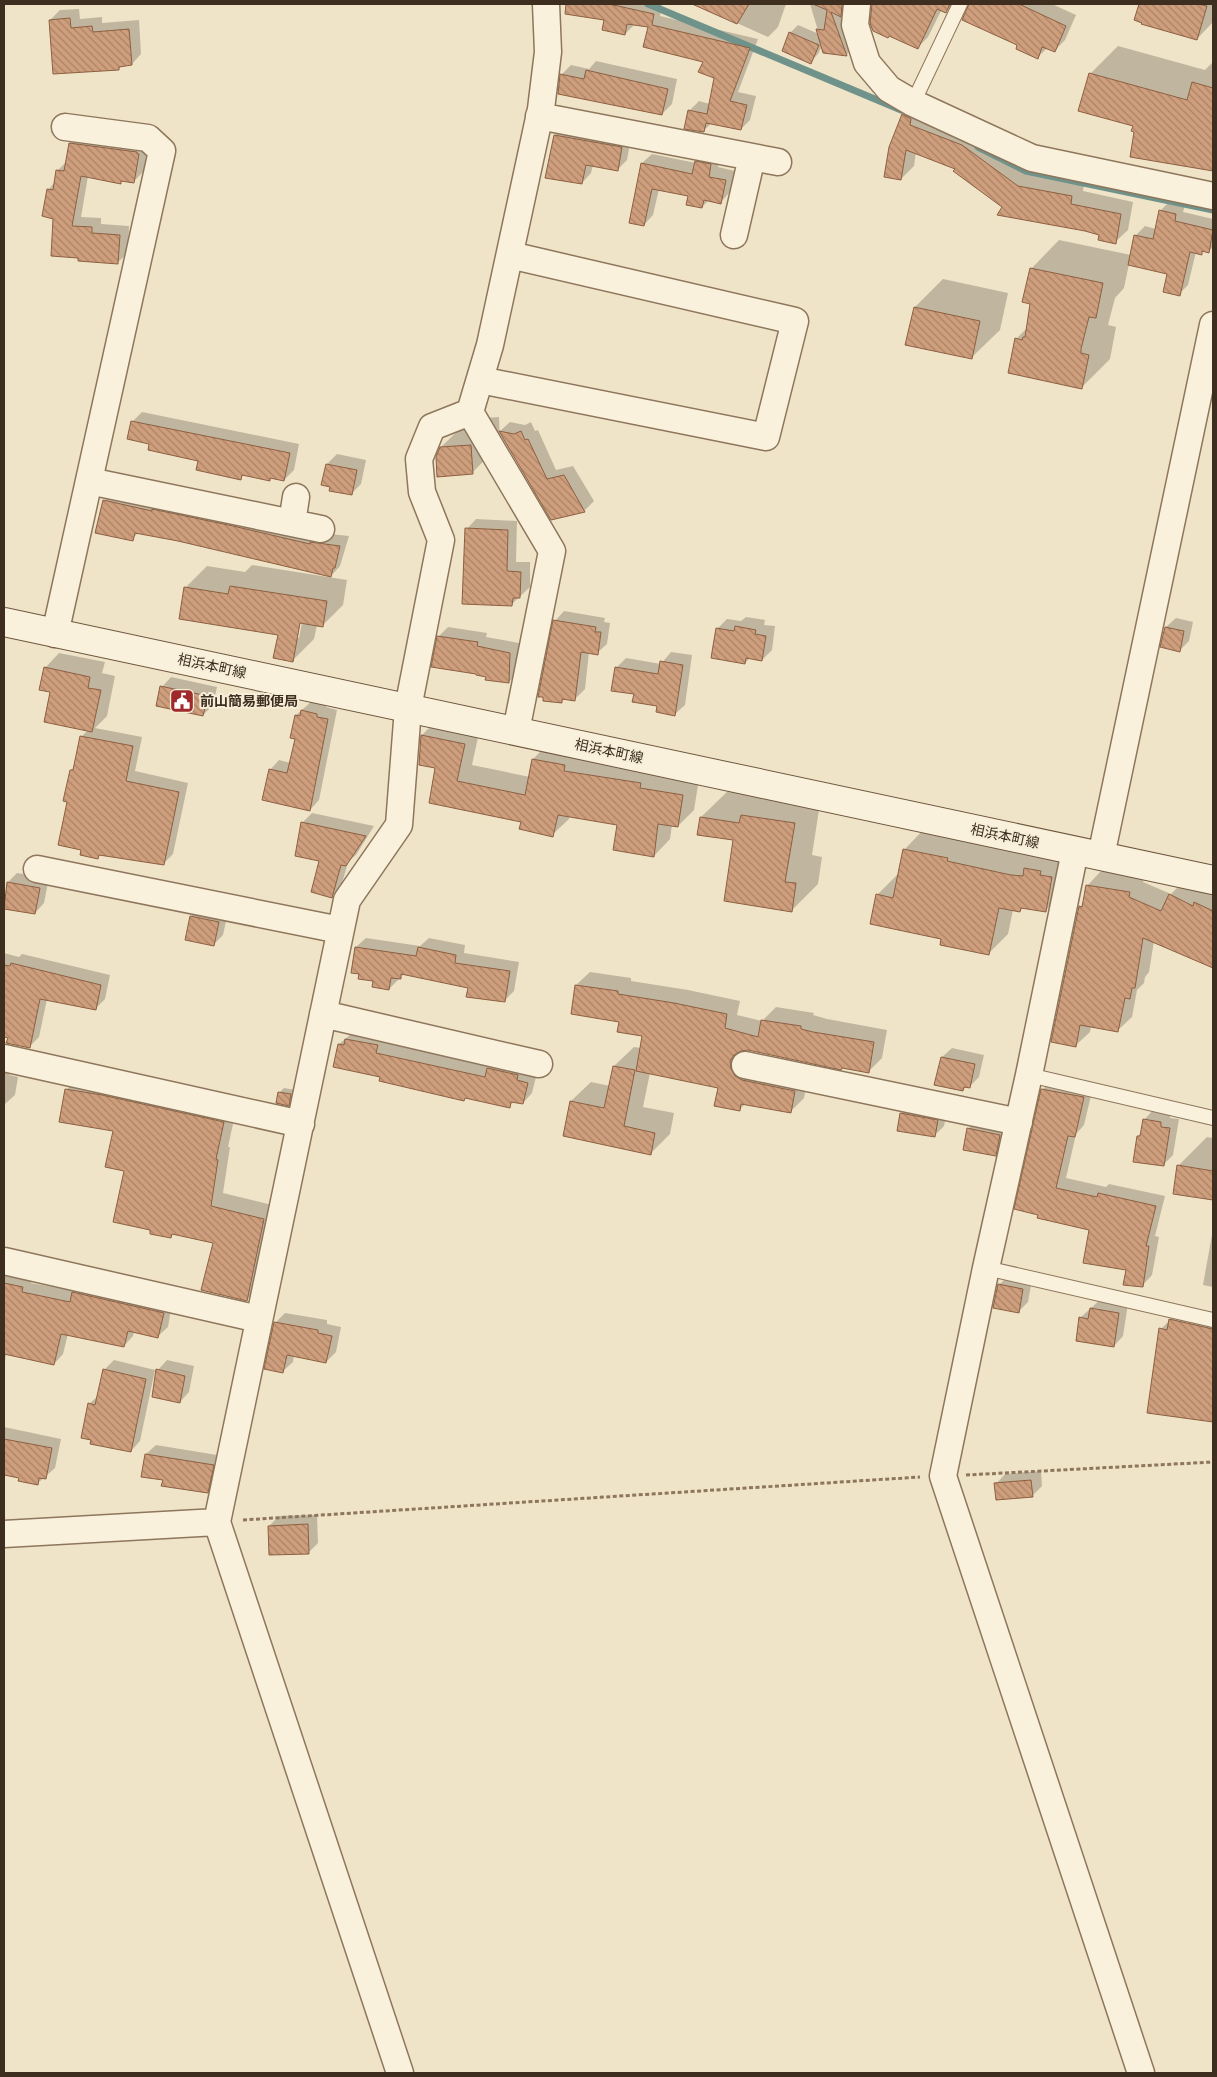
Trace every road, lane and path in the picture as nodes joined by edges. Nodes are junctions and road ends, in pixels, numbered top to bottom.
1 (546, 4) edge
2 (857, 4) edge
3 (960, 4) edge
4 (913, 103) junction
5 (540, 116) junction
6 (65, 126) dead end
7 (752, 157) junction
8 (778, 162) dead end
9 (1213, 196) edge
10 (734, 235) dead end
11 (510, 254) junction
12 (1213, 325) edge
13 (480, 380) junction
14 (470, 412) junction
15 (89, 481) junction
16 (296, 497) dead end
17 (292, 523) junction
18 (320, 529) dead end
19 (4, 622) edge
20 (55, 634) junction
21 (408, 708) junction
22 (516, 731) junction
23 (1088, 854) junction
24 (37, 869) dead end
25 (1213, 880) edge
26 (340, 930) junction
27 (323, 1014) junction
28 (4, 1058) edge
29 (539, 1064) dead end
30 (745, 1065) dead end
31 (1029, 1075) junction
32 (1213, 1118) edge
33 (1018, 1122) junction
34 (301, 1124) junction
35 (4, 1262) edge
36 (986, 1268) junction
37 (259, 1319) junction
38 (1213, 1320) edge
39 (1213, 1462) edge
40 (943, 1476) junction
41 (217, 1522) junction
42 (4, 1534) edge
43 (400, 2073) edge
44 (1141, 2073) edge

1 - 5 street
2 - 4 street
3 - 4 lane
4 - 9 street
5 - 7 street
5 - 11 street
6 - 15 street
7 - 8 street
7 - 10 street
11 - 13 street
11 - 13 street
12 - 23 street
13 - 14 street
14 - 21 street
14 - 22 street
15 - 17 street
15 - 20 street
16 - 17 street
17 - 18 street
19 - 20 main road, 相浜本町線
20 - 21 main road, 相浜本町線
21 - 22 main road, 相浜本町線
21 - 26 street
22 - 23 main road, 相浜本町線
23 - 25 main road, 相浜本町線
23 - 31 street
24 - 26 street
26 - 27 street
27 - 29 street
27 - 34 street
28 - 34 street
30 - 33 street
31 - 32 lane
31 - 33 street
33 - 36 street
34 - 37 street
35 - 37 street
36 - 38 lane
36 - 40 street
37 - 41 street
39 - 40 path
40 - 41 path
40 - 44 street
41 - 42 street
41 - 43 street

